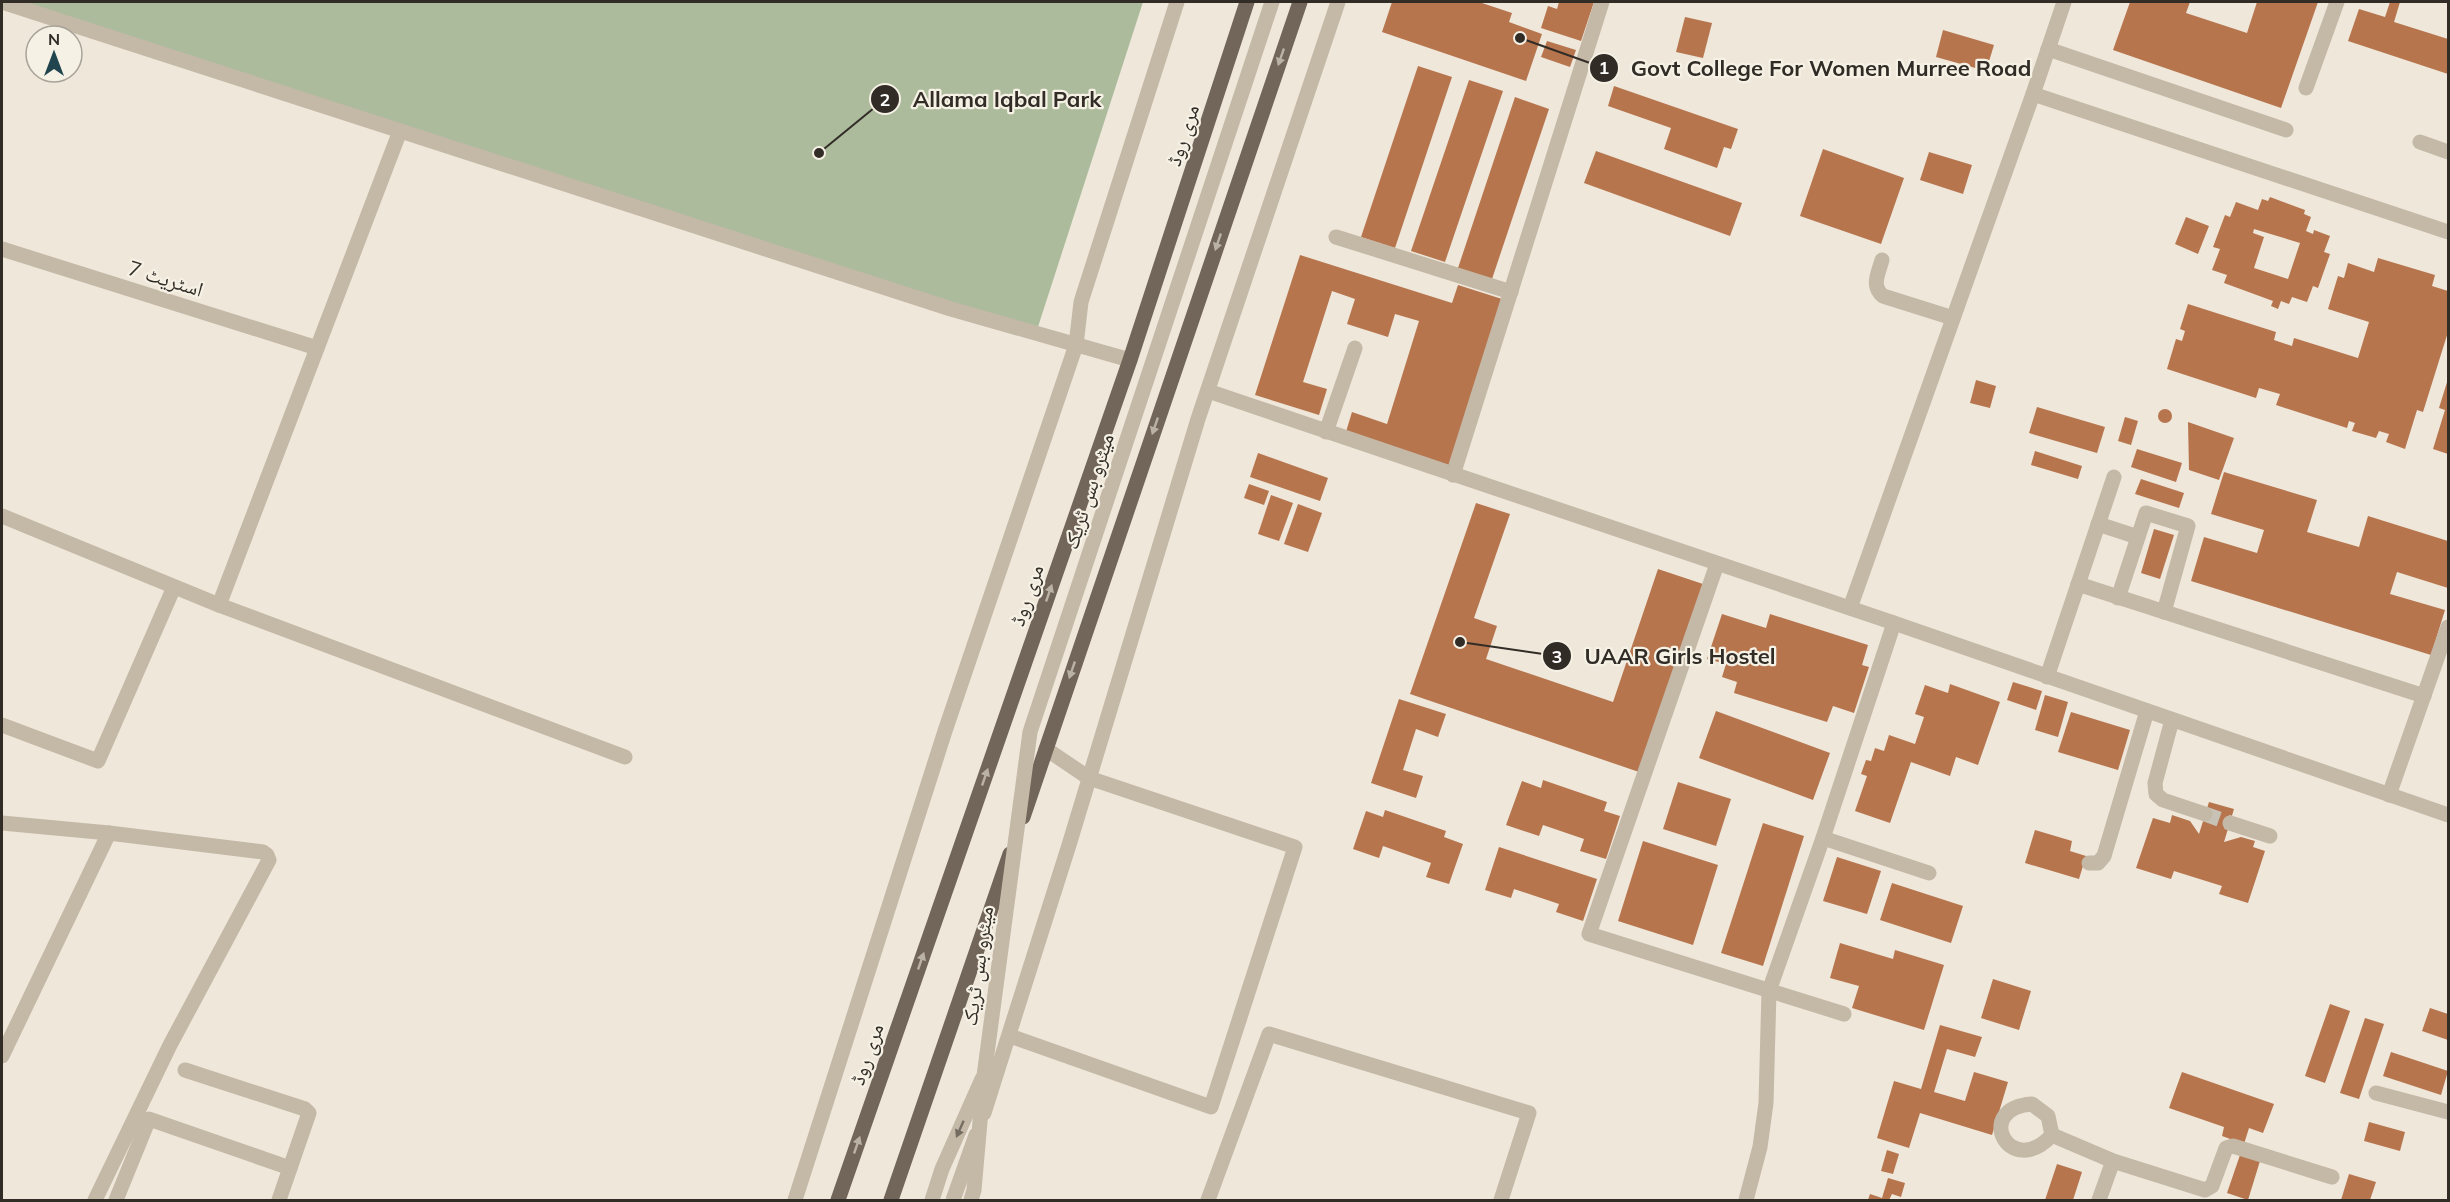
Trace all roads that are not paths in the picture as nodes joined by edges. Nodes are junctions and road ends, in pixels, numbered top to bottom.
1 (2, 2) edge
2 (1177, 2) edge
3 (1247, 2) edge
4 (1272, 2) edge
5 (1300, 2) edge
6 (1338, 2) edge
7 (1602, 2) edge
8 (2064, 2) edge
9 (2337, 2) edge
10 (2048, 49) junction
11 (2306, 88) dead end
12 (2033, 94) junction
13 (2286, 129) dead end
14 (400, 131) junction
15 (2420, 142) dead end
16 (2448, 152) edge
17 (2448, 232) edge
18 (1336, 237) dead end
19 (2, 249) edge
20 (1882, 260) dead end
21 (1511, 292) junction
22 (1953, 318) junction
23 (1076, 345) junction
24 (317, 348) junction
25 (1355, 348) dead end
26 (1130, 360) junction
27 (1208, 391) junction
28 (1326, 432) junction
29 (1453, 476) junction
30 (2114, 477) dead end
31 (2, 516) edge
32 (2098, 524) junction
33 (2138, 537) junction
34 (1717, 564) junction
35 (2078, 584) junction
36 (174, 586) junction
37 (2118, 598) junction
38 (219, 605) junction
39 (1850, 608) junction
40 (2164, 612) junction
41 (1894, 623) junction
42 (2448, 627) edge
43 (2047, 677) junction
44 (2424, 696) junction
45 (2147, 711) junction
46 (2172, 720) junction
47 (2, 725) edge
48 (1046, 748) junction
49 (625, 757) dead end
50 (1089, 778) junction
51 (2389, 795) junction
52 (2205, 814) tunnel mouth
53 (2448, 815) edge
54 (2, 823) edge
55 (2230, 823) tunnel mouth
56 (109, 832) junction
57 (2270, 836) dead end
58 (1823, 838) junction
59 (2089, 863) dead end
60 (1929, 873) dead end
61 (1768, 994) junction
62 (1844, 1014) dead end
63 (1010, 1036) junction
64 (2, 1056) edge
65 (185, 1070) dead end
66 (984, 1076) junction
67 (2376, 1094) dead end
68 (2448, 1112) edge
69 (2052, 1136) dead end
70 (2113, 1161) junction
71 (290, 1168) junction
72 (2332, 1177) dead end
73 (95, 1200) edge
74 (116, 1200) edge
75 (279, 1200) edge
76 (795, 1200) edge
77 (838, 1200) edge
78 (891, 1200) edge
79 (932, 1200) edge
80 (953, 1200) edge
81 (971, 1200) edge
82 (1208, 1200) edge
83 (1501, 1200) edge
84 (1746, 1200) edge
85 (2099, 1200) edge

1 - 14 street
2 - 23 street
3 - 26 main road, مری روڈ
4 - 66 street, میٹرو بس ٹریک, bridge
5 -> 48 main road
6 - 27 street
7 - 21 street
8 - 10 street
9 - 11 street
10 - 12 street
10 - 13 street
12 - 17 street
12 - 22 street
14 - 23 street
14 - 24 street
15 - 16 street
18 - 21 street
19 - 24 street, اسٹریٹ 7
20 - 22 street
21 - 29 street
22 - 39 street
23 - 26 street
23 - 76 street
24 - 38 street
25 - 28 street
77 -> 26 main road, مری روڈ
27 - 28 street
27 - 50 street
28 - 29 street
29 - 34 street
30 - 32 street
31 - 36 street
32 - 33 street
32 - 35 street
33 - 37 street
33 - 40 street
34 - 39 street
34 - 61 street
35 - 37 street
35 - 43 street
36 - 38 street
36 - 47 street
37 - 40 street
38 - 49 street
39 - 41 street
40 - 44 street
41 - 43 street
41 - 58 street
42 - 44 street
43 - 45 street
44 - 51 street
45 - 46 street
45 - 59 street
46 - 51 street
46 - 52 street
48 - 50 street
48 - 78 main road
50 - 63 street
50 - 63 street
51 - 53 street
54 - 56 street
55 - 57 street
56 - 64 street
56 - 73 street
58 - 60 street
58 - 61 street
61 - 62 street
61 - 84 street
63 - 80 street
65 - 71 street
66 -> 79 street, میٹرو بس ٹریک
66 - 81 street, میٹرو بس ٹریک, bridge
67 - 68 street
69 - 70 street
70 - 72 street
70 - 85 street
71 - 74 street
71 - 75 street
82 - 83 street

